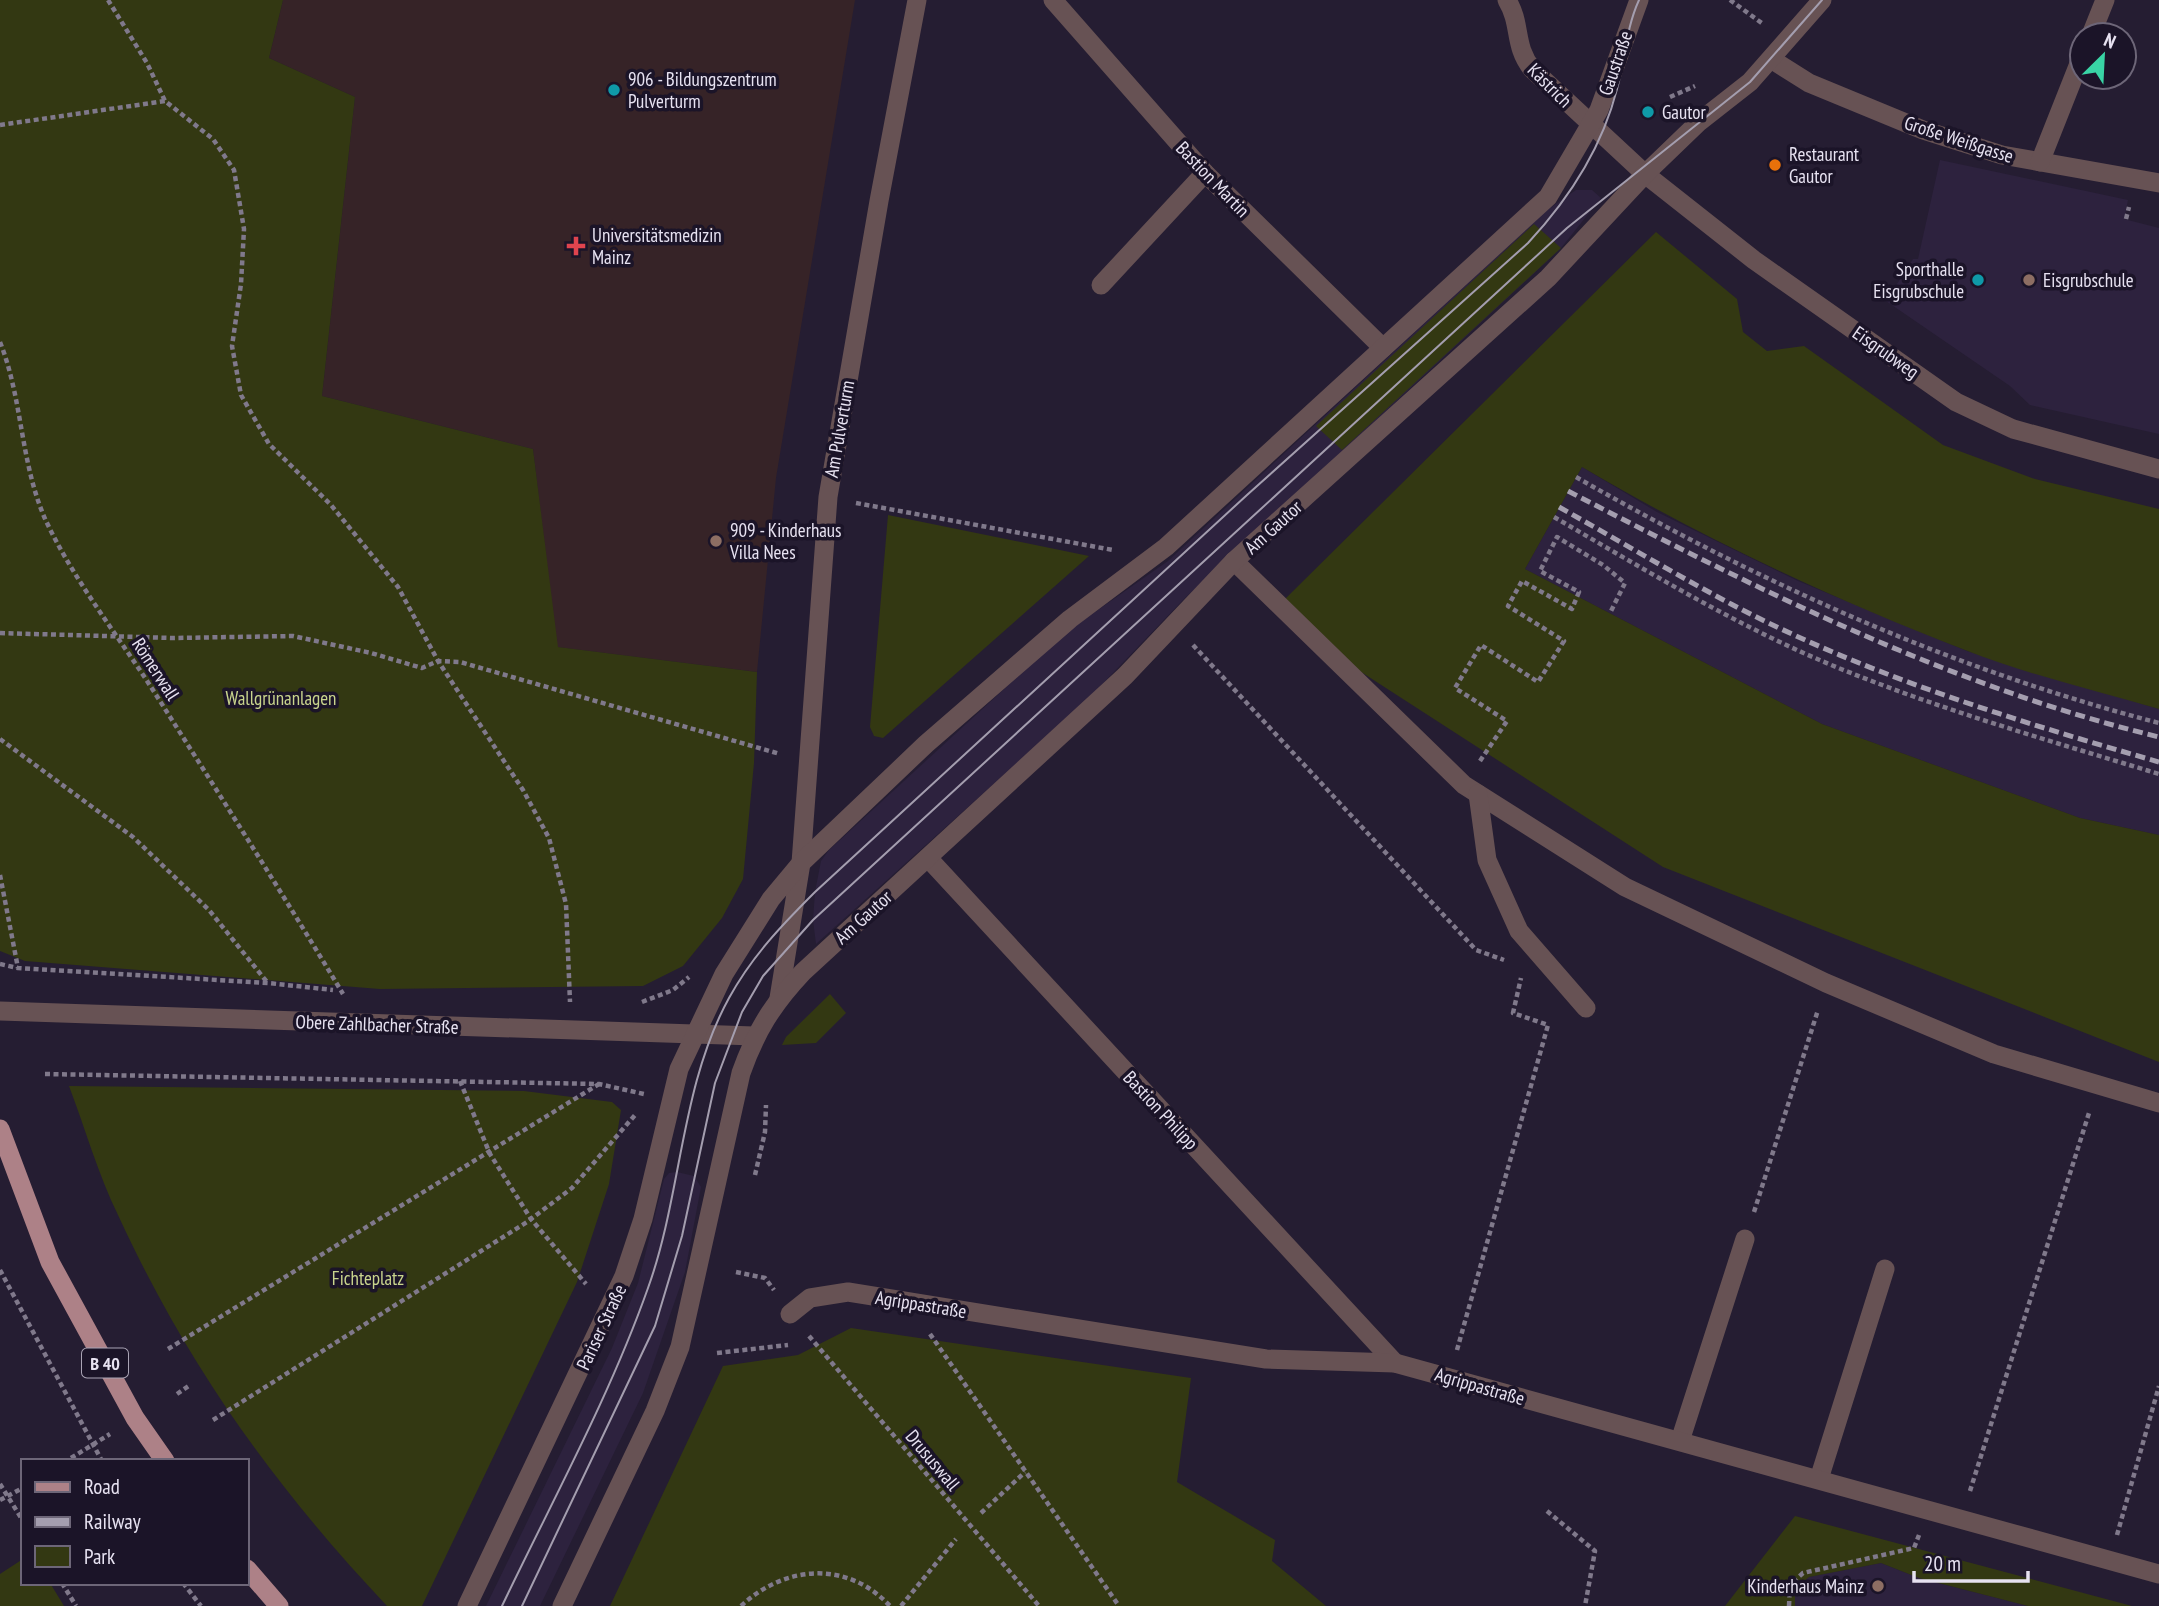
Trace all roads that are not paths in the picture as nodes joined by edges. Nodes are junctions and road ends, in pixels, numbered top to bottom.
1 (917, 0) edge
2 (1053, 0) edge
3 (1507, 0) edge
4 (1639, 0) edge
5 (1822, 0) edge
6 (2105, 0) edge
7 (2097, 21) edge
8 (1771, 59) junction
9 (2068, 91) edge
10 (1591, 126) junction
11 (2040, 162) junction
12 (1205, 173) junction
13 (1644, 174) junction
14 (2159, 183) edge
15 (1101, 285) dead end
16 (1383, 348) junction
17 (2159, 469) edge
18 (1234, 561) junction
19 (1478, 794) junction
20 (928, 858) junction
21 (801, 863) junction
22 (779, 998) junction
23 (1586, 1009) dead end
24 (0, 1011) edge
25 (695, 1033) junction
26 (754, 1036) junction
27 (2159, 1103) edge
28 (0, 1129) edge
29 (1745, 1240) road end
30 (1885, 1269) dead end
31 (790, 1314) dead end
32 (1395, 1363) junction
33 (1681, 1441) junction
34 (164, 1459) edge
35 (1819, 1479) junction
36 (248, 1570) edge
37 (2159, 1574) edge
38 (279, 1606) edge
39 (467, 1606) edge
40 (562, 1606) edge

1 - 21 street, Am Pulverturm
2 - 12 street, Bastion Martin
3 - 10 street, Kästrich
4 - 10 street, Gaustraße
5 - 8 street, Am Gautor
6 - 7 street
8 - 11 street, Große Weißgasse
8 - 13 street, Am Gautor
9 - 11 street
10 - 13 street, Kästrich
10 - 16 street
11 - 14 street, Große Weißgasse
12 - 15 street
12 - 16 street, Bastion Martin
13 - 17 street, Eisgrubweg
13 - 18 street, Am Gautor
16 - 21 street
18 - 19 street
18 - 20 street, Am Gautor
19 - 23 street
19 - 27 street
20 - 22 street, Am Gautor
20 - 32 street, Bastion Philipp
21 - 22 street, Am Gautor
21 - 25 street
22 - 26 street, Am Gautor
24 - 25 street, Obere Zahlbacher Straße
25 - 26 street, Obere Zahlbacher Straße
25 - 39 street, Pariser Straße
26 - 40 street
28 - 34 main road, B 40
29 - 33 street
30 - 35 street
31 - 32 street, Agrippastraße
32 - 33 street, Agrippastraße
33 - 35 street, Agrippastraße
35 - 37 street, Agrippastraße
36 - 38 main road

